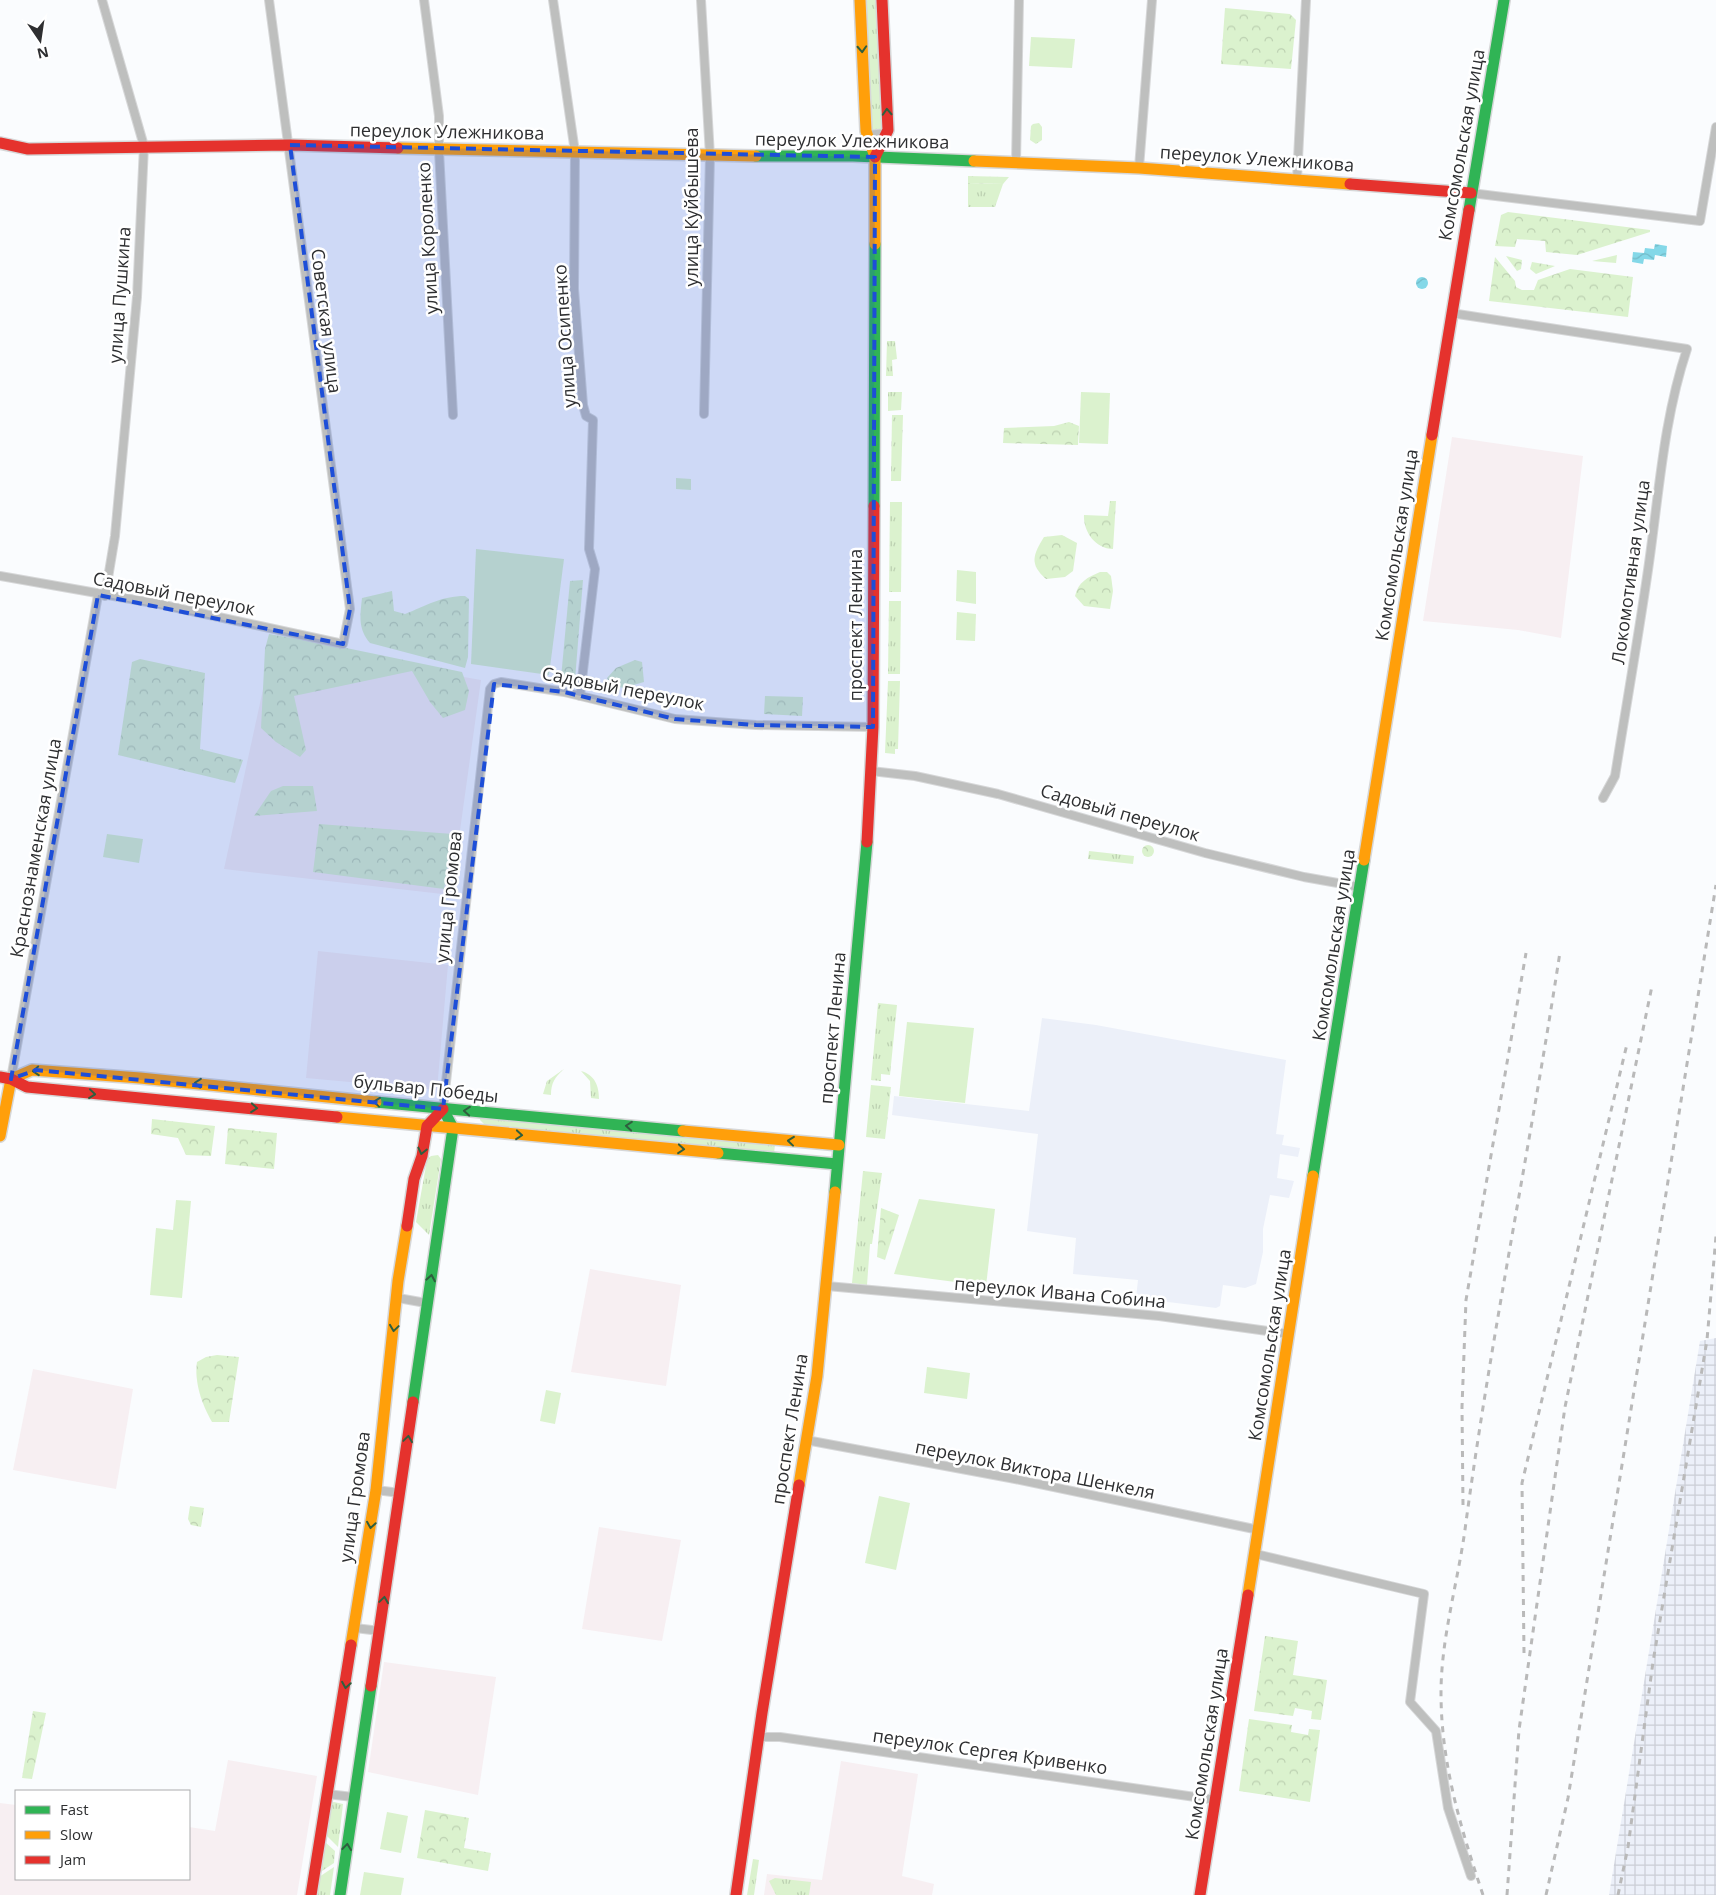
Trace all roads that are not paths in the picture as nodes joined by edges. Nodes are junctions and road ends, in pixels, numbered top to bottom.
1 (102, 0) edge
2 (269, 0) edge
3 (424, 0) edge
4 (553, 0) edge
5 (701, 0) edge
6 (860, 0) edge
7 (882, 0) edge
8 (1019, 0) edge
9 (1152, 0) edge
10 (1306, 0) edge
11 (1504, 0) edge
12 (1716, 127) edge
13 (887, 134) junction
14 (867, 135) junction
15 (0, 143) edge
16 (290, 145) junction
17 (144, 146) junction
18 (439, 151) junction
19 (575, 152) junction
20 (710, 156) junction
21 (875, 157) junction
22 (1016, 163) junction
23 (1139, 168) junction
24 (1297, 179) junction
25 (1471, 193) junction
26 (1451, 312) junction
27 (704, 414) dead end
28 (453, 415) dead end
29 (0, 576) edge
30 (102, 595) junction
31 (343, 644) joint
32 (490, 690) joint
33 (580, 696) junction
34 (873, 727) junction
35 (871, 772) junction
36 (1603, 798) dead end
37 (1360, 887) junction
38 (5, 1078) edge
39 (140, 1078) junction
40 (223, 1086) junction
41 (137, 1099) junction
42 (220, 1105) junction
43 (443, 1109) junction
44 (427, 1126) junction
45 (453, 1128) junction
46 (0, 1136) edge
47 (839, 1145) junction
48 (837, 1164) junction
49 (827, 1286) junction
50 (398, 1298) junction
51 (426, 1303) junction
52 (1290, 1334) junction
53 (806, 1440) junction
54 (376, 1490) junction
55 (400, 1493) junction
56 (1259, 1530) junction
57 (1256, 1554) junction
58 (355, 1628) junction
59 (380, 1632) junction
60 (759, 1737) junction
61 (327, 1794) junction
62 (353, 1797) junction
63 (1216, 1800) junction
64 (1471, 1876) dead end
65 (311, 1895) edge
66 (340, 1895) edge
67 (736, 1895) edge
68 (1200, 1895) edge

1 - 17 street, улица Пушкина
2 - 16 street, Советская улица
3 - 18 street, улица Короленко
4 - 19 street, улица Осипенко
5 - 20 street, улица Куйбышева
6 -> 14 main road, проспект Ленина
13 -> 7 main road, проспект Ленина
8 - 22 street
9 - 23 street
10 - 24 street
11 - 25 main road, Комсомольская улица
12 - 25 street, переулок Улежникова
13 - 14 street
13 - 21 main road, проспект Ленина
14 - 21 main road, проспект Ленина
15 - 17 main road, переулок Улежникова
16 - 17 main road, переулок Улежникова
16 - 18 main road, переулок Улежникова
16 - 31 street, Советская улица
17 - 30 street, улица Пушкина
18 - 19 main road, переулок Улежникова
18 - 28 street, улица Короленко
19 - 20 main road, переулок Улежникова
19 - 33 street, улица Осипенко
20 - 21 main road, переулок Улежникова
20 - 27 street, улица Куйбышева
21 - 22 main road, переулок Улежникова
21 - 34 main road, проспект Ленина
22 - 23 main road, переулок Улежникова
23 - 24 main road, переулок Улежникова
24 - 25 main road, переулок Улежникова
25 - 26 main road, Комсомольская улица
26 - 36 street, Локомотивная улица
26 - 37 main road, Комсомольская улица
29 - 30 street, Садовый переулок
30 - 31 street, Садовый переулок
30 - 38 street, Краснознаменская улица
32 - 33 street, Садовый переулок
32 - 43 street, улица Громова
33 - 34 street, Садовый переулок
34 - 35 main road, проспект Ленина
35 - 37 street, Садовый переулок
35 - 47 main road, проспект Ленина
37 - 52 main road, Комсомольская улица
39 -> 38 main road, бульвар Победы
38 -> 41 main road, бульвар Победы
38 - 46 main road, Краснознаменская улица
40 -> 39 main road, бульвар Победы
39 - 41 main road
40 - 42 main road
43 -> 40 main road, бульвар Победы
41 - 42 main road, бульвар Победы
42 -> 44 main road, бульвар Победы
43 - 44 main road
43 - 45 main road
47 -> 43 main road, бульвар Победы
44 - 45 main road, бульвар Победы
44 -> 50 main road, улица Громова
45 -> 48 main road, бульвар Победы
51 -> 45 main road
47 - 48 main road, проспект Ленина
48 - 49 main road, проспект Ленина
49 - 52 street, переулок Ивана Собина
49 - 53 main road, проспект Ленина
50 - 51 street
50 -> 54 main road, улица Громова
55 -> 51 main road
52 - 56 main road, Комсомольская улица
53 - 56 street, переулок Виктора Шенкеля
53 - 60 main road, проспект Ленина
54 - 55 street
54 -> 58 main road, улица Громова
59 -> 55 main road
56 - 57 main road, Комсомольская улица
57 - 63 main road, Комсомольская улица
57 - 64 street
58 - 59 street
58 -> 61 main road, улица Громова
59 - 62 main road
60 - 63 street, переулок Сергея Кривенко
60 - 67 main road, проспект Ленина
61 - 62 street
61 - 65 main road, улица Громова
66 -> 62 main road
63 - 68 main road, Комсомольская улица

